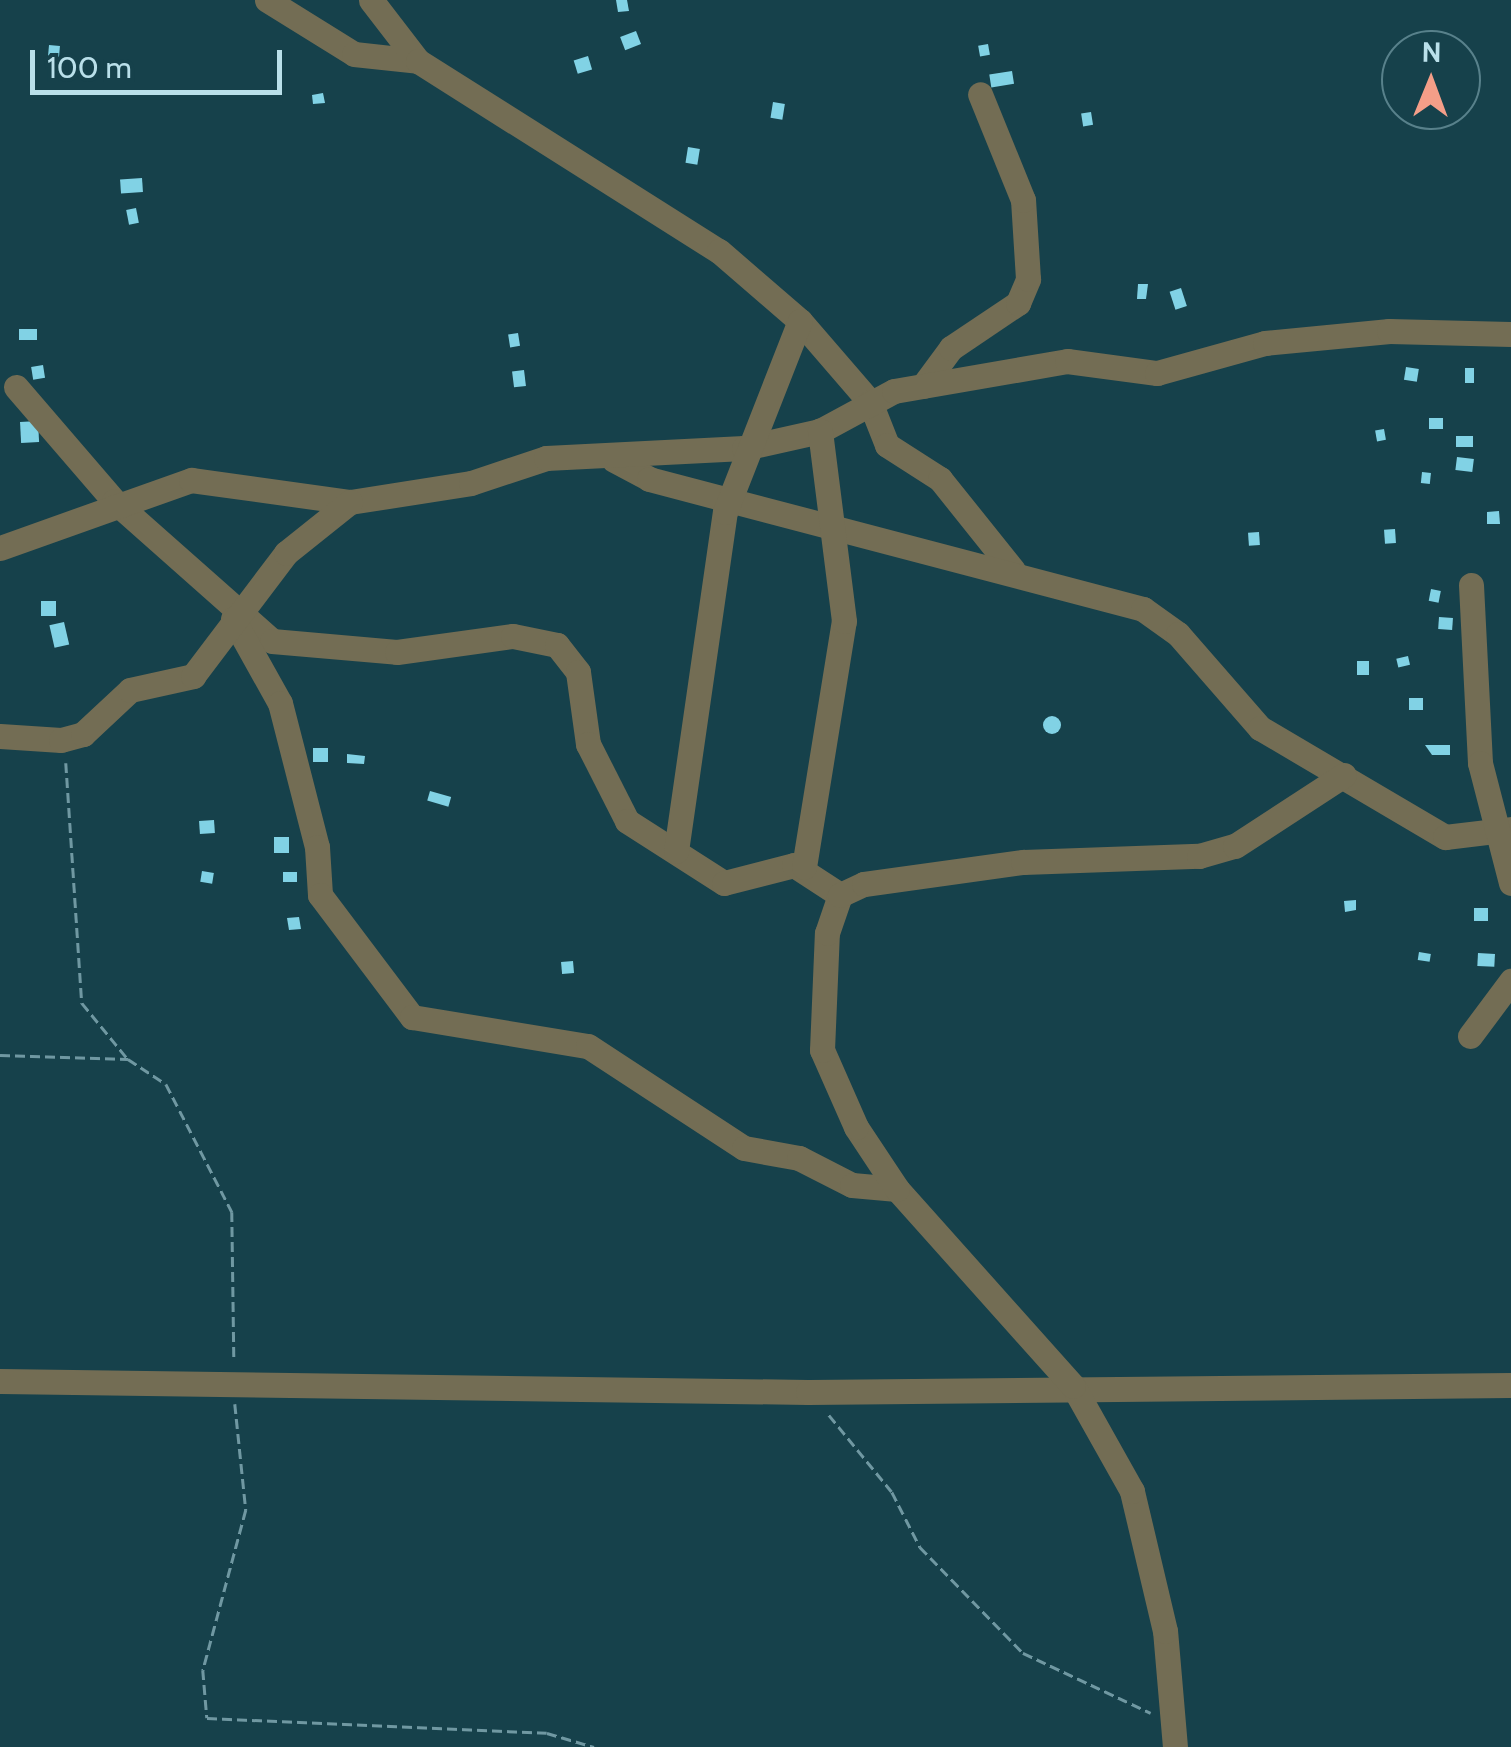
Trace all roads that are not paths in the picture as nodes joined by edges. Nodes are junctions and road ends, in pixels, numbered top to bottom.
1 (267, 0) edge
2 (372, 0) edge
3 (418, 61) junction
4 (980, 94) dead end
5 (800, 322) junction
6 (1511, 334) edge
7 (923, 386) junction
8 (16, 387) dead end
9 (870, 402) junction
10 (820, 431) junction
11 (744, 448) junction
12 (614, 460) junction
13 (728, 500) junction
14 (114, 501) junction
15 (350, 502) junction
16 (837, 527) junction
17 (0, 548) edge
18 (1013, 570) junction
19 (1471, 584) dead end
20 (233, 616) junction
21 (0, 736) edge
22 (1344, 774) junction
23 (1506, 831) edge
24 (676, 852) junction
25 (804, 867) junction
26 (1511, 883) edge
27 (840, 895) junction
28 (1511, 980) edge
29 (1470, 1036) dead end
30 (897, 1189) junction
31 (0, 1381) edge
32 (1511, 1385) edge
33 (1073, 1386) junction
34 (1175, 1747) edge

1 - 3 street
2 - 3 street
3 - 5 street
4 - 7 street
5 - 9 street
5 - 11 street
6 - 7 street
7 - 9 street
8 - 14 street
9 - 10 street
9 - 18 street
10 - 11 street
10 - 16 street
11 - 12 street
11 - 13 street
12 - 13 street
12 - 15 street
13 - 16 street
13 - 24 street
14 - 15 street
14 - 17 street
14 - 20 street
15 - 20 street
16 - 18 street
16 - 25 street
18 - 22 street
19 - 23 street
20 - 21 street
20 - 24 street
20 - 30 street
22 - 23 street
22 - 27 street
23 - 26 street
24 - 25 street
25 - 27 street
27 - 30 street
28 - 29 street
30 - 33 street
31 - 33 street
32 - 33 street
33 - 34 street

